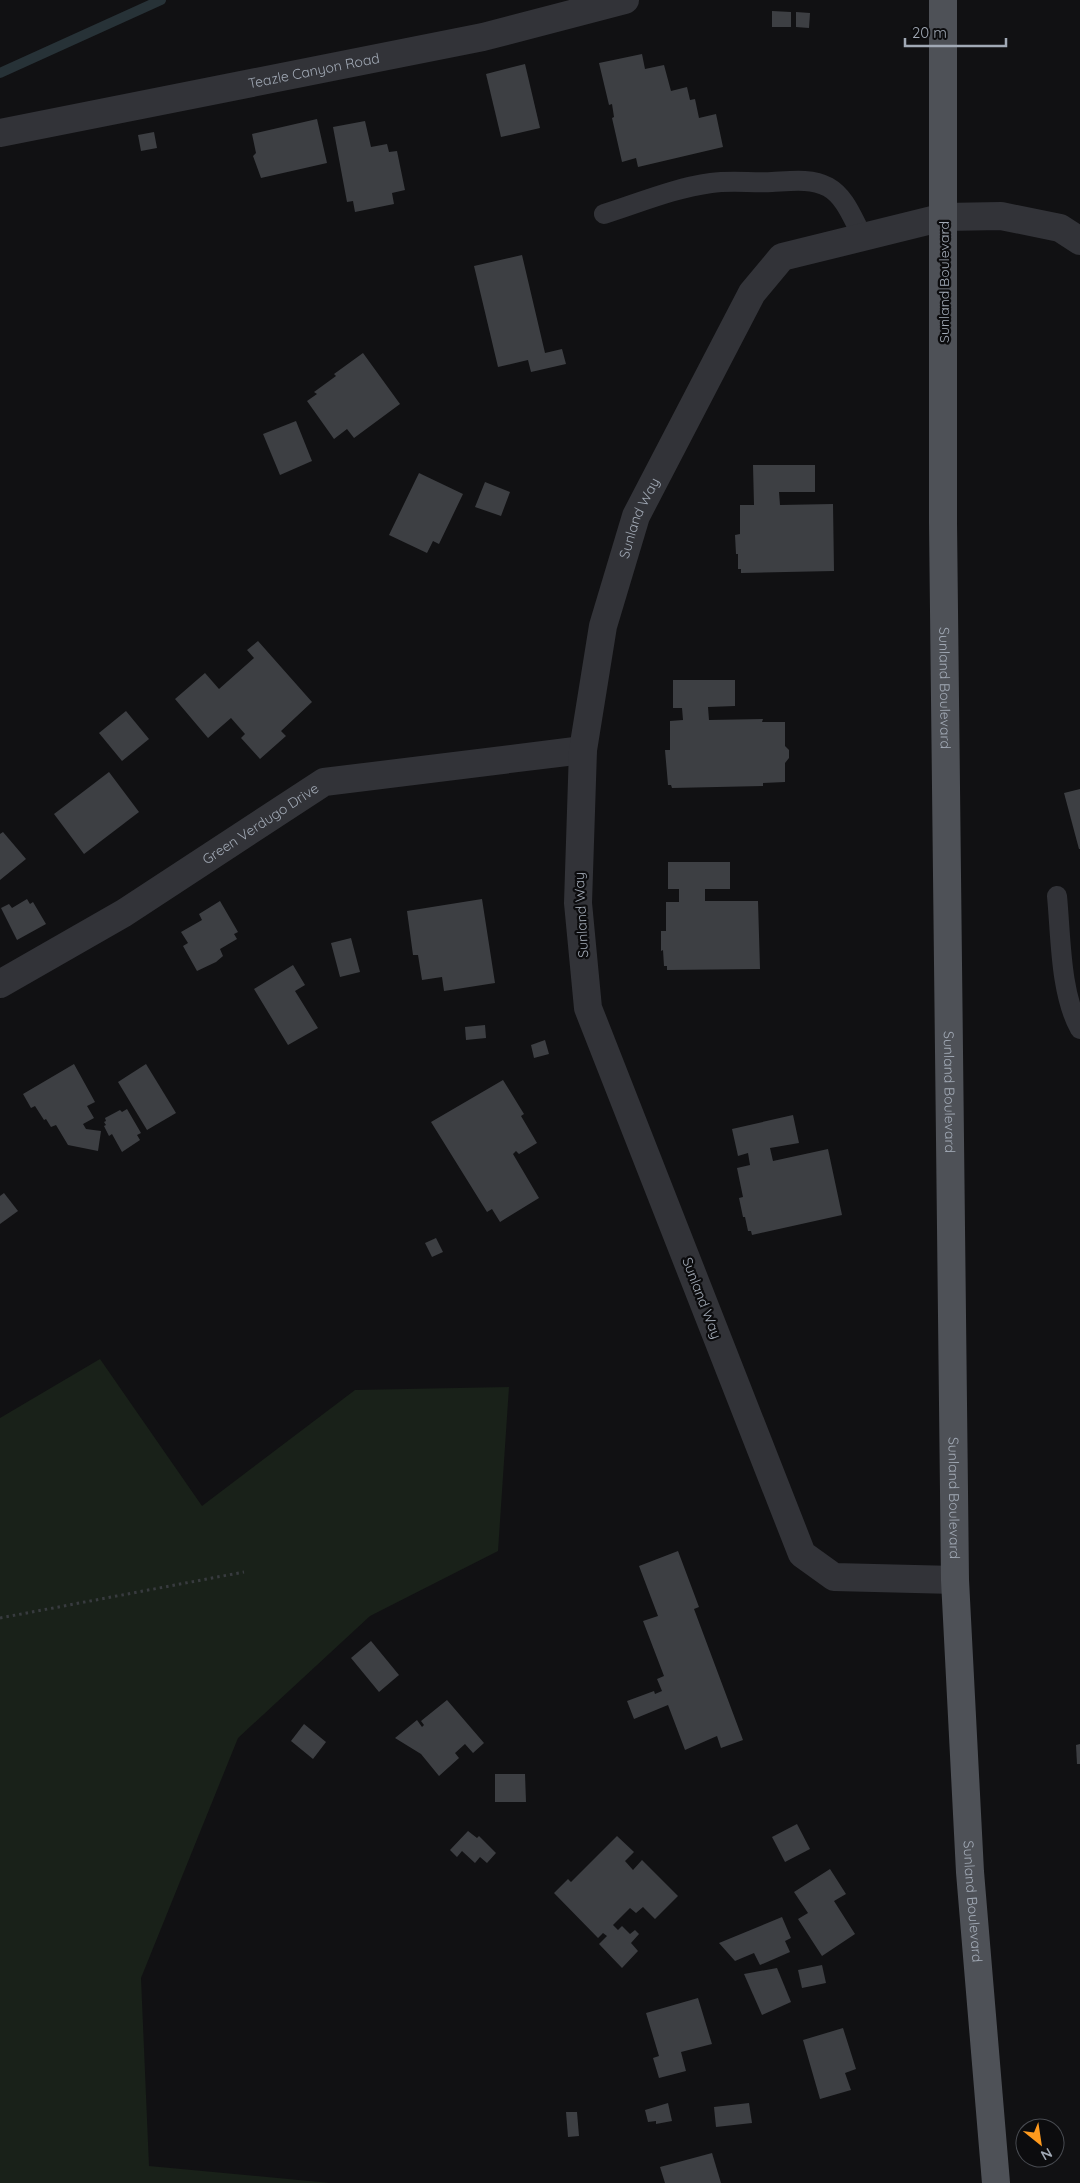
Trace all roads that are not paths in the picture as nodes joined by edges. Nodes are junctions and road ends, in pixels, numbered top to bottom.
1 (626, 0) edge
2 (943, 0) edge
3 (0, 133) edge
4 (604, 214) dead end
5 (944, 217) junction
6 (862, 237) junction
7 (1080, 240) edge
8 (583, 750) junction
9 (1056, 896) dead end
10 (0, 984) edge
11 (1080, 1029) edge
12 (955, 1580) junction
13 (996, 2183) edge

1 - 3 street, Teazle Canyon Road
2 - 5 main road, Sunland Boulevard
4 - 6 lane
5 - 6 street, Sunland Way
5 - 7 street, Sunland Way
5 - 12 main road, Sunland Boulevard
6 - 8 street, Sunland Way
8 - 10 street, Green Verdugo Drive
8 - 12 street, Sunland Way
9 - 11 lane
12 - 13 main road, Sunland Boulevard

